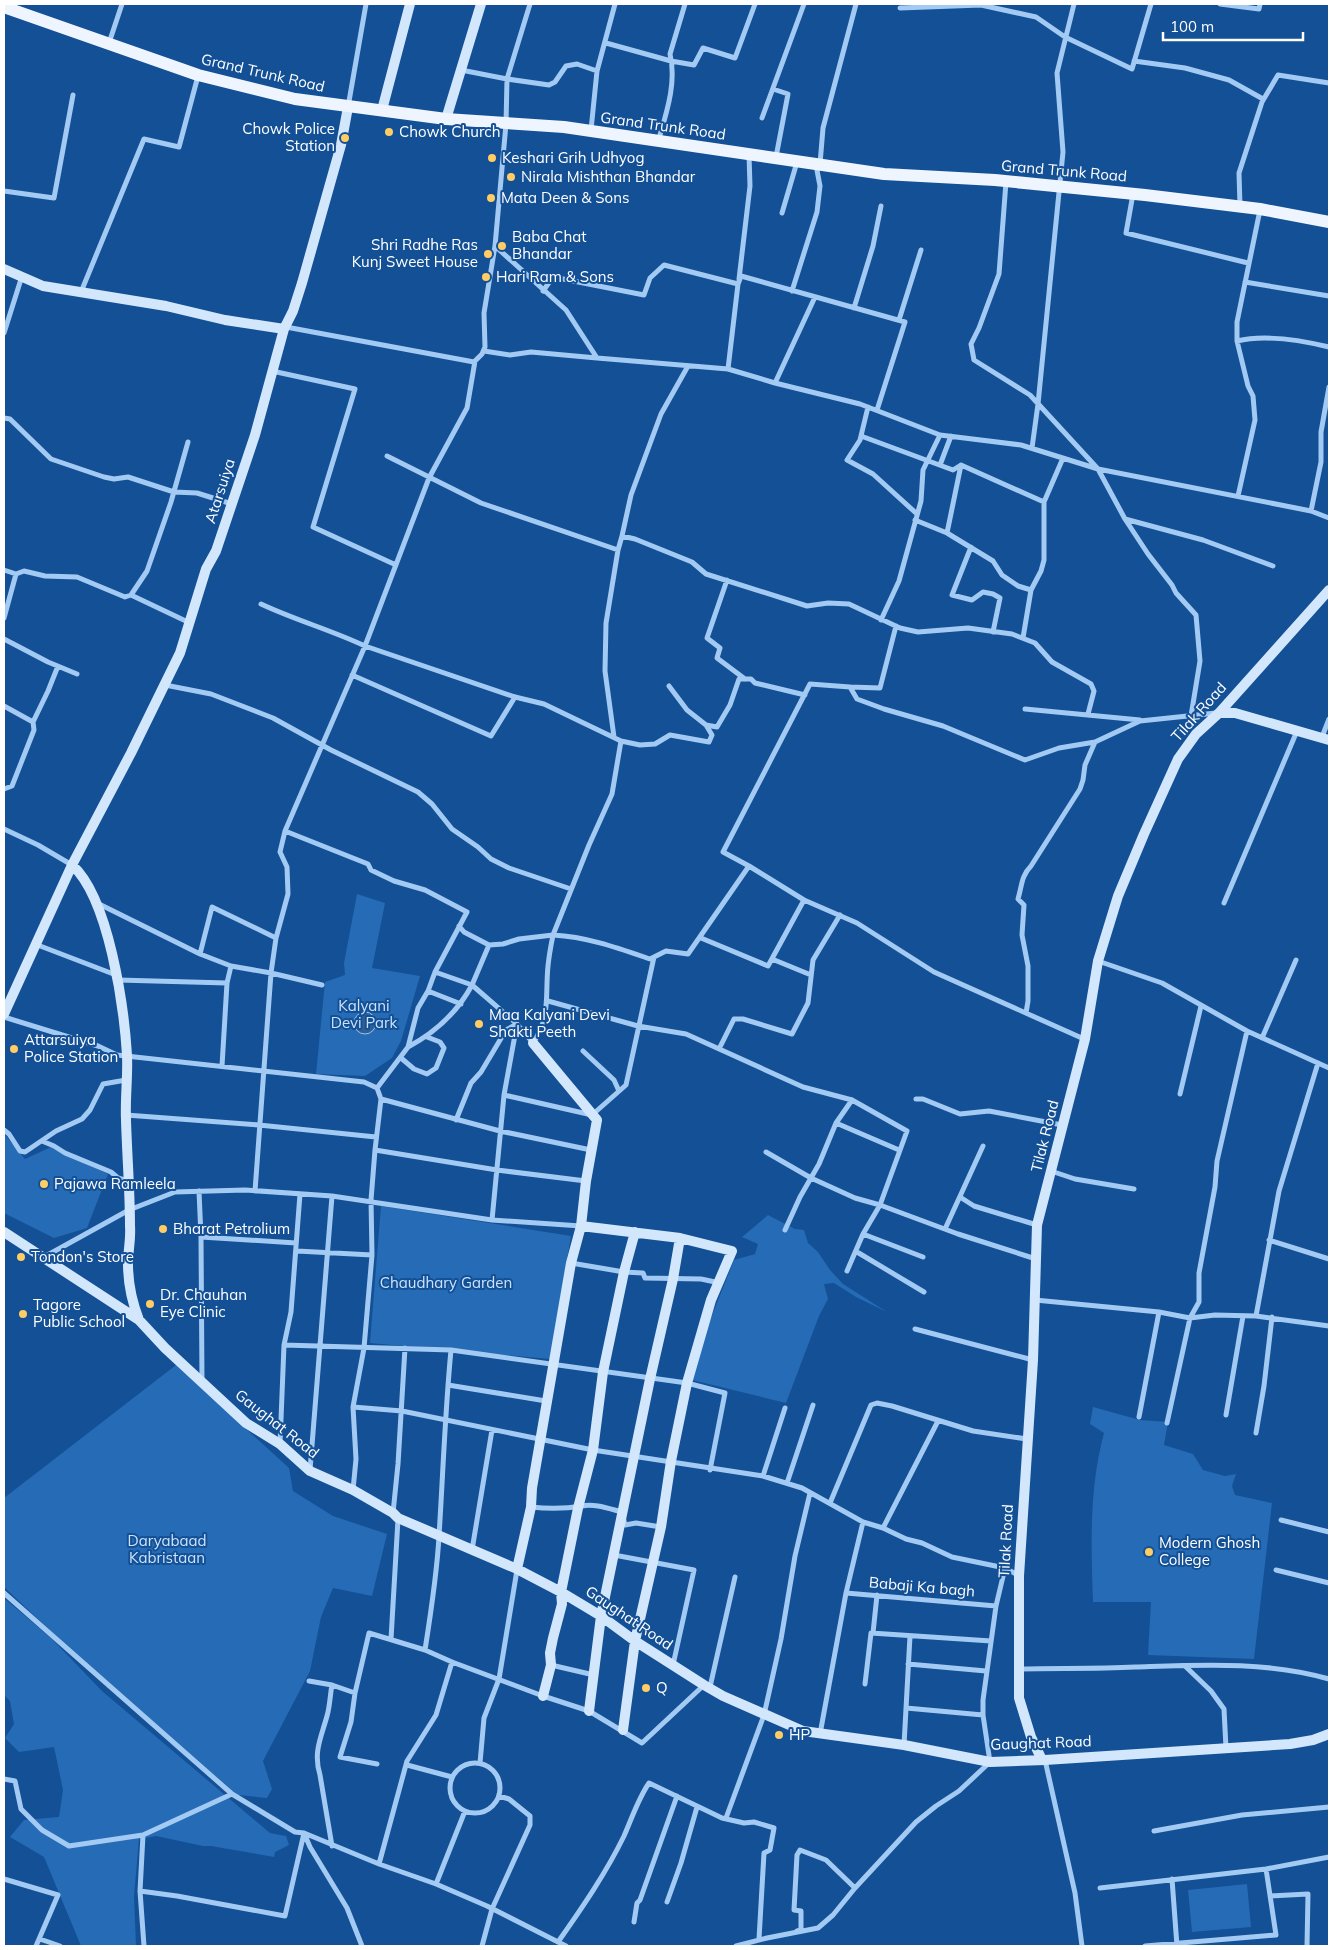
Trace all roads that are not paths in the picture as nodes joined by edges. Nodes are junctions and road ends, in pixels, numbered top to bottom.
1 (122, 4) edge
2 (366, 4) edge
3 (410, 4) edge
4 (481, 4) edge
5 (530, 4) edge
6 (615, 4) edge
7 (685, 4) edge
8 (755, 4) edge
9 (804, 4) edge
10 (856, 4) edge
11 (1074, 4) edge
12 (1151, 4) edge
13 (1220, 4) edge
14 (1260, 4) edge
15 (997, 6) edge
16 (4, 7) edge
17 (900, 8) dead end
18 (1066, 37) junction
19 (109, 43) junction
20 (606, 43) junction
21 (671, 61) junction
22 (1134, 61) junction
23 (461, 70) junction
24 (597, 71) junction
25 (198, 75) junction
26 (507, 79) junction
27 (1329, 83) edge
28 (773, 89) junction
29 (73, 96) dead end
30 (1263, 99) junction
31 (348, 107) junction
32 (382, 110) junction
33 (762, 118) dead end
34 (446, 119) junction
35 (506, 124) junction
36 (590, 131) junction
37 (658, 142) junction
38 (749, 155) junction
39 (775, 159) junction
40 (797, 162) junction
41 (818, 165) junction
42 (1006, 181) junction
43 (1059, 186) junction
44 (4, 191) edge
45 (1133, 194) junction
46 (881, 206) dead end
47 (1240, 206) junction
48 (1260, 209) junction
49 (782, 213) dead end
50 (1329, 222) edge
51 (495, 246) junction
52 (922, 250) dead end
53 (1248, 263) junction
54 (4, 269) edge
55 (22, 276) junction
56 (1245, 282) junction
57 (738, 283) junction
58 (544, 291) junction
59 (792, 291) junction
60 (81, 292) junction
61 (1329, 296) edge
62 (815, 297) junction
63 (854, 308) junction
64 (899, 320) junction
65 (285, 328) junction
66 (4, 333) edge
67 (1237, 341) junction
68 (1329, 347) edge
69 (484, 349) junction
70 (597, 358) junction
71 (474, 361) junction
72 (688, 366) junction
73 (728, 369) junction
74 (272, 372) junction
75 (775, 383) junction
76 (1329, 387) edge
77 (1038, 404) junction
78 (868, 407) junction
79 (877, 410) junction
80 (4, 418) edge
81 (940, 435) junction
82 (861, 436) junction
83 (951, 436) junction
84 (188, 442) dead end
85 (1032, 448) junction
86 (387, 456) dead end
87 (1063, 458) junction
88 (927, 460) junction
89 (961, 464) junction
90 (940, 465) junction
91 (1098, 469) junction
92 (429, 478) junction
93 (174, 492) junction
94 (1238, 496) junction
95 (1044, 502) junction
96 (232, 504) junction
97 (1311, 510) junction
98 (916, 517) junction
99 (1329, 518) edge
100 (1125, 519) junction
101 (947, 533) junction
102 (622, 536) junction
103 (971, 547) junction
104 (618, 550) junction
105 (396, 565) junction
106 (1273, 566) dead end
107 (4, 570) edge
108 (16, 574) junction
109 (727, 580) junction
110 (1031, 590) junction
111 (1329, 590) edge
112 (131, 595) junction
113 (261, 604) dead end
114 (4, 618) edge
115 (881, 620) junction
116 (190, 623) junction
117 (896, 626) junction
118 (993, 632) junction
119 (1023, 638) junction
120 (4, 639) edge
121 (365, 646) junction
122 (58, 666) junction
123 (77, 674) dead end
124 (352, 675) junction
125 (745, 679) junction
126 (164, 685) junction
127 (669, 686) dead end
128 (850, 687) junction
129 (805, 695) junction
130 (515, 697) junction
131 (4, 706) edge
132 (1025, 709) dead end
133 (1219, 712) junction
134 (1088, 714) junction
135 (1191, 716) junction
136 (1329, 719) edge
137 (1140, 720) junction
138 (33, 722) junction
139 (706, 725) junction
140 (1297, 731) junction
141 (614, 737) junction
142 (1326, 739) edge
143 (621, 741) junction
144 (1095, 742) junction
145 (321, 745) junction
146 (4, 789) edge
147 (4, 829) edge
148 (284, 831) junction
149 (72, 865) junction
150 (749, 866) junction
151 (571, 889) junction
152 (804, 900) junction
153 (95, 902) junction
154 (1224, 903) dead end
155 (840, 915) junction
156 (458, 926) junction
157 (553, 935) junction
158 (276, 938) junction
159 (701, 938) junction
160 (35, 943) junction
161 (489, 944) junction
162 (200, 954) junction
163 (654, 957) junction
164 (772, 959) junction
165 (1296, 960) dead end
166 (1098, 961) junction
167 (230, 966) junction
168 (435, 972) junction
169 (271, 973) junction
170 (810, 976) junction
171 (118, 978) junction
172 (227, 983) junction
173 (322, 985) dead end
174 (472, 985) junction
175 (428, 991) junction
176 (548, 1001) junction
177 (461, 1004) junction
178 (1201, 1006) junction
179 (1026, 1013) junction
180 (4, 1016) edge
181 (517, 1024) junction
182 (638, 1026) junction
183 (1247, 1031) junction
184 (427, 1037) junction
185 (1262, 1038) junction
186 (1085, 1039) junction
187 (533, 1043) junction
188 (408, 1047) junction
189 (719, 1049) junction
190 (583, 1051) dead end
191 (127, 1055) junction
192 (401, 1058) junction
193 (1318, 1063) junction
194 (222, 1066) junction
195 (1329, 1068) edge
196 (263, 1071) junction
197 (126, 1080) junction
198 (377, 1088) junction
199 (618, 1091) junction
200 (1180, 1094) dead end
201 (504, 1095) junction
202 (381, 1099) junction
203 (916, 1099) dead end
204 (852, 1100) junction
205 (126, 1115) junction
206 (592, 1115) junction
207 (456, 1120) junction
208 (836, 1123) junction
209 (259, 1125) junction
210 (1063, 1126) junction
211 (4, 1130) edge
212 (500, 1132) junction
213 (376, 1138) junction
214 (42, 1141) junction
215 (983, 1146) dead end
216 (374, 1150) junction
217 (592, 1150) junction
218 (899, 1150) junction
219 (766, 1152) dead end
220 (497, 1170) junction
221 (1051, 1171) junction
222 (811, 1178) junction
223 (128, 1181) junction
224 (586, 1181) junction
225 (1134, 1189) dead end
226 (199, 1191) junction
227 (255, 1191) junction
228 (300, 1194) junction
229 (332, 1196) junction
230 (960, 1196) junction
231 (371, 1200) junction
232 (880, 1204) junction
233 (128, 1210) junction
234 (492, 1220) junction
235 (1037, 1225) junction
236 (581, 1226) junction
237 (945, 1229) junction
238 (785, 1230) dead end
239 (4, 1232) edge
240 (635, 1232) junction
241 (863, 1234) junction
242 (201, 1237) junction
243 (680, 1238) junction
244 (1269, 1240) junction
245 (296, 1243) junction
246 (297, 1252) junction
247 (857, 1252) junction
248 (328, 1253) junction
249 (372, 1255) junction
250 (923, 1257) dead end
251 (43, 1258) junction
252 (1036, 1259) junction
253 (1329, 1259) edge
254 (571, 1263) junction
255 (847, 1271) dead end
256 (624, 1272) junction
257 (673, 1279) junction
258 (720, 1283) junction
259 (924, 1292) dead end
260 (1034, 1300) junction
261 (1159, 1312) junction
262 (1243, 1316) junction
263 (1256, 1316) junction
264 (1190, 1318) junction
265 (1272, 1318) junction
266 (139, 1320) junction
267 (1329, 1326) edge
268 (915, 1329) dead end
269 (284, 1346) junction
270 (320, 1346) junction
271 (364, 1348) junction
272 (405, 1348) junction
273 (451, 1350) junction
274 (1033, 1360) junction
275 (553, 1364) junction
276 (603, 1372) junction
277 (650, 1379) junction
278 (202, 1381) junction
279 (688, 1383) junction
280 (448, 1386) junction
281 (546, 1401) junction
282 (814, 1404) dead end
283 (353, 1407) junction
284 (785, 1408) dead end
285 (402, 1411) junction
286 (1226, 1415) dead end
287 (1139, 1417) dead end
288 (444, 1421) junction
289 (938, 1421) junction
290 (1167, 1423) dead end
291 (492, 1430) junction
292 (1256, 1433) dead end
293 (540, 1439) junction
294 (1027, 1439) junction
295 (280, 1444) junction
296 (593, 1450) junction
297 (635, 1456) junction
298 (671, 1462) junction
299 (710, 1470) junction
300 (310, 1471) junction
301 (763, 1476) junction
302 (788, 1484) junction
303 (354, 1490) junction
304 (810, 1493) junction
305 (830, 1504) junction
306 (531, 1507) junction
307 (578, 1508) junction
308 (622, 1512) junction
309 (395, 1516) junction
310 (1281, 1520) dead end
311 (862, 1522) junction
312 (661, 1527) junction
313 (883, 1528) junction
314 (1329, 1532) edge
315 (439, 1536) junction
316 (472, 1550) junction
317 (613, 1555) junction
318 (652, 1563) junction
319 (1005, 1568) junction
320 (517, 1570) junction
321 (1276, 1570) dead end
322 (1019, 1576) junction
323 (735, 1577) dead end
324 (1329, 1583) edge
325 (4, 1592) edge
326 (562, 1592) junction
327 (846, 1593) junction
328 (877, 1596) junction
329 (996, 1606) junction
330 (601, 1616) junction
331 (873, 1633) junction
332 (910, 1636) junction
333 (391, 1639) junction
334 (635, 1641) junction
335 (990, 1641) junction
336 (425, 1650) junction
337 (452, 1662) junction
338 (908, 1664) junction
339 (551, 1665) junction
340 (672, 1665) junction
341 (1184, 1666) junction
342 (1020, 1669) junction
343 (986, 1671) junction
344 (595, 1675) junction
345 (499, 1679) junction
346 (1329, 1679) edge
347 (309, 1681) dead end
348 (332, 1684) junction
349 (865, 1684) dead end
350 (707, 1686) junction
351 (355, 1693) junction
352 (543, 1696) junction
353 (906, 1708) junction
354 (589, 1711) junction
355 (764, 1715) junction
356 (983, 1715) junction
357 (624, 1730) junction
358 (820, 1734) junction
359 (1329, 1734) edge
360 (904, 1745) junction
361 (1226, 1748) junction
362 (1043, 1760) junction
363 (990, 1762) junction
364 (480, 1763) junction
365 (377, 1764) dead end
366 (407, 1765) junction
367 (452, 1777) junction
368 (4, 1779) edge
369 (232, 1794) junction
370 (499, 1796) junction
371 (678, 1796) junction
372 (697, 1807) junction
373 (1329, 1807) edge
374 (465, 1811) junction
375 (726, 1818) junction
376 (1154, 1831) dead end
377 (304, 1833) junction
378 (143, 1835) junction
379 (332, 1846) junction
380 (1329, 1857) edge
381 (379, 1864) junction
382 (1266, 1869) junction
383 (1172, 1879) junction
384 (4, 1880) edge
385 (436, 1884) junction
386 (855, 1888) junction
387 (1100, 1888) dead end
388 (140, 1891) junction
389 (1270, 1896) junction
390 (667, 1902) dead end
391 (492, 1909) junction
392 (634, 1922) dead end
393 (789, 1933) junction
394 (40, 1939) junction
395 (759, 1940) junction
396 (558, 1942) junction
397 (1177, 1945) edge
398 (36, 1946) edge
399 (60, 1946) edge
400 (144, 1946) edge
401 (362, 1946) edge
402 (482, 1946) edge
403 (566, 1946) edge
404 (736, 1946) edge
405 (1082, 1946) edge
406 (1145, 1946) edge
407 (1307, 1946) edge

1 - 19 street
2 - 31 street
3 - 32 street
4 - 23 street
5 - 26 street
6 - 20 street
7 - 21 street
8 - 21 street
9 - 28 street
10 - 41 street
11 - 18 street
12 - 22 street
13 - 14 street
15 - 17 street
15 - 18 street
16 - 19 main road, Grand Trunk Road
18 - 22 street
18 - 43 street
19 - 25 main road, Grand Trunk Road
20 - 21 street
20 - 24 street
21 - 37 street
22 - 30 street
23 - 26 street
23 - 34 street
24 - 26 street
24 - 36 street
25 - 31 main road, Grand Trunk Road
25 - 60 street
26 - 35 street
27 - 30 street
28 - 33 street
28 - 39 street
29 - 44 street
30 - 47 street
31 - 32 main road, Grand Trunk Road
31 - 65 street, Atarsuiya
32 - 34 main road, Grand Trunk Road
34 - 35 main road, Grand Trunk Road
35 - 36 main road, Grand Trunk Road
35 - 51 street
36 - 37 main road, Grand Trunk Road
37 - 38 main road, Grand Trunk Road
38 - 39 main road, Grand Trunk Road
38 - 57 street
39 - 40 main road, Grand Trunk Road
40 - 41 main road, Grand Trunk Road
40 - 49 street
41 - 42 main road, Grand Trunk Road
41 - 59 street
42 - 43 main road, Grand Trunk Road
42 - 77 street
43 - 45 main road, Grand Trunk Road
43 - 77 street
45 - 47 main road, Grand Trunk Road
45 - 53 street
46 - 63 street
47 - 48 main road, Grand Trunk Road
48 - 50 main road, Grand Trunk Road
48 - 53 street
51 - 58 street
51 - 69 street
52 - 64 street
53 - 56 street
54 - 55 street
55 - 60 street
55 - 66 street
56 - 61 street
56 - 67 street
57 - 58 street
57 - 59 street
57 - 73 street
58 - 70 street
59 - 62 street
60 - 65 street
62 - 63 street
62 - 75 street
63 - 64 street
64 - 79 street
65 - 71 street
65 - 74 street, Atarsuiya
67 - 68 street
67 - 94 street
69 - 70 street
69 - 71 street
70 - 72 street
71 - 92 street
72 - 73 street
72 - 102 street
73 - 75 street
74 - 96 street, Atarsuiya
74 - 105 street
75 - 78 street
76 - 97 street
77 - 85 street
77 - 91 street
78 - 79 street
78 - 82 street
79 - 81 street
80 - 93 street
81 - 83 street
81 - 88 street
82 - 88 street
82 - 98 street
83 - 85 street
83 - 90 street
84 - 93 street
85 - 87 street
86 - 92 street
87 - 91 street
87 - 95 street
88 - 90 street
88 - 98 street
89 - 90 street
89 - 95 street
89 - 101 street
91 - 94 street
91 - 100 street
92 - 104 street
92 - 105 street
93 - 96 street
93 - 112 street
94 - 97 street
95 - 110 street
96 - 116 street, Atarsuiya
97 - 99 street
98 - 101 street
98 - 115 street
100 - 106 street
100 - 135 street
101 - 103 street
102 - 104 street
102 - 109 street
103 - 110 street
103 - 118 street
104 - 141 street
105 - 121 street
107 - 108 street
108 - 112 street
108 - 114 street
109 - 115 street
109 - 125 street
110 - 119 street
111 - 133 street, Tilak Road
112 - 116 street
113 - 121 street
115 - 117 street
116 - 126 street, Atarsuiya
117 - 118 street
117 - 128 street
118 - 119 street
119 - 134 street
120 - 122 street
121 - 124 street
121 - 130 street
122 - 123 street
122 - 138 street
124 - 130 street
124 - 145 street
125 - 129 street
125 - 139 street
126 - 145 street
126 - 149 street, Atarsuiya
127 - 139 street
128 - 129 street
128 - 144 street
129 - 150 street
130 - 141 street
131 - 138 street
132 - 134 street
133 - 135 street
133 - 140 street
133 - 166 street, Tilak Road
134 - 137 street
135 - 137 street
136 - 142 street
137 - 144 street
138 - 146 street
139 - 143 street
140 - 142 street
140 - 154 street
141 - 143 street
143 - 151 street
144 - 179 street
145 - 148 street
145 - 151 street
147 - 149 street
148 - 156 street
148 - 158 street
149 - 153 street
149 - 160 street, Atarsuiya
150 - 152 street
150 - 159 street
151 - 157 street
152 - 155 street
152 - 164 street
153 - 162 street
153 - 171 street
155 - 170 street
155 - 179 street
156 - 161 street
156 - 168 street
157 - 161 street
157 - 163 street
157 - 176 street
158 - 162 street
158 - 169 street
159 - 163 street
159 - 164 street
160 - 171 street
160 - 180 street, Atarsuiya
161 - 174 street
162 - 167 street
163 - 182 street
164 - 170 street
165 - 185 street
166 - 178 street
166 - 186 street, Tilak Road
167 - 169 street
167 - 172 street
168 - 174 street
168 - 175 street
169 - 173 street
169 - 196 street
170 - 189 street
171 - 172 street
171 - 191 street
172 - 194 street
174 - 177 street
174 - 181 street
175 - 177 street
175 - 188 street
176 - 182 street
176 - 187 street
177 - 184 street
178 - 183 street
178 - 200 street
179 - 186 street
180 - 191 street
181 - 187 street
181 - 201 street
181 - 207 street
182 - 189 street
182 - 199 street
183 - 185 street
183 - 264 street
184 - 188 street
184 - 192 street
185 - 193 street
186 - 210 street, Tilak Road
187 - 206 street
188 - 192 street
189 - 204 street
190 - 199 street
191 - 194 street
191 - 197 street
192 - 198 street
193 - 195 street
193 - 244 street
194 - 196 street
196 - 198 street
196 - 209 street
197 - 205 street
197 - 214 street
198 - 202 street
199 - 206 street
201 - 206 street
201 - 212 street
202 - 207 street
202 - 213 street
203 - 210 street
204 - 208 street
204 - 218 street
205 - 209 street
205 - 223 street
206 - 217 street
207 - 212 street
208 - 218 street
208 - 222 street
209 - 213 street
209 - 227 street
210 - 221 street, Tilak Road
211 - 214 street
212 - 217 street
212 - 220 street
213 - 216 street
214 - 223 street
215 - 230 street
216 - 220 street
216 - 231 street
217 - 224 street
218 - 232 street
219 - 222 street
220 - 224 street
220 - 234 street
221 - 225 street
221 - 235 street, Tilak Road
222 - 232 street
222 - 238 street
223 - 233 street
224 - 236 street
226 - 227 street
226 - 233 street
226 - 242 street
227 - 228 street
228 - 229 street
228 - 245 street
229 - 231 street
229 - 248 street
230 - 235 street
230 - 237 street
231 - 234 street
231 - 249 street
232 - 237 street
232 - 241 street
233 - 251 street
233 - 266 street
234 - 236 street
235 - 252 street, Tilak Road
236 - 240 street
236 - 254 street
237 - 252 street
239 - 251 street, Gaughat Road
240 - 243 street
240 - 256 street
241 - 247 street
241 - 250 street
242 - 245 street
242 - 278 street
243 - 257 street
243 - 258 street
244 - 253 street
244 - 263 street
245 - 246 street
246 - 248 street
246 - 269 street
247 - 255 street
247 - 259 street
248 - 249 street
248 - 270 street
249 - 271 street
251 - 266 street, Gaughat Road
252 - 260 street, Tilak Road
254 - 256 street
254 - 275 street
256 - 257 street
256 - 276 street
257 - 258 street
257 - 277 street
258 - 279 street
260 - 261 street
260 - 274 street, Tilak Road
261 - 264 street
261 - 287 street
262 - 263 street
262 - 264 street
262 - 286 street
263 - 265 street
264 - 290 street
265 - 267 street
265 - 292 street
266 - 278 street, Gaughat Road
268 - 274 street
269 - 270 street
269 - 295 street
270 - 271 street
270 - 300 street
271 - 272 street
271 - 283 street
272 - 273 street
272 - 285 street
273 - 275 street
273 - 280 street
274 - 294 street, Tilak Road
275 - 276 street
275 - 281 street
276 - 277 street
276 - 296 street
277 - 279 street
277 - 297 street
278 - 295 street, Gaughat Road
279 - 298 street
279 - 299 street
280 - 281 street
280 - 288 street
281 - 293 street
282 - 302 street
283 - 285 street
283 - 303 street
284 - 301 street
285 - 288 street
285 - 309 street
288 - 291 street
288 - 315 street
289 - 294 street
289 - 305 street
289 - 313 street
291 - 293 street
291 - 316 street
293 - 296 street
293 - 306 street
294 - 322 street, Tilak Road
295 - 300 street, Gaughat Road
296 - 297 street
296 - 307 street
297 - 298 street
297 - 308 street
298 - 299 street
298 - 312 street
299 - 301 street
300 - 303 street, Gaughat Road
301 - 302 street
302 - 304 street
303 - 309 street, Gaughat Road
304 - 305 street
304 - 355 street
305 - 311 street
306 - 307 street
306 - 320 street
307 - 308 street
307 - 326 street
308 - 312 street
308 - 317 street
309 - 315 street, Gaughat Road
309 - 333 street
310 - 314 street
311 - 313 street
311 - 327 street
312 - 318 street
313 - 319 street
315 - 316 street, Gaughat Road
315 - 336 street
316 - 320 street, Gaughat Road
317 - 318 street
317 - 330 street
318 - 334 street
318 - 340 street
319 - 322 street
319 - 329 street
320 - 326 street, Gaughat Road
320 - 345 street
321 - 324 street
322 - 342 street, Tilak Road
323 - 350 street
325 - 369 street
326 - 330 street, Gaughat Road
326 - 339 street
327 - 328 street, Babaji Ka bagh
327 - 358 street
328 - 329 street, Babaji Ka bagh
328 - 331 street
329 - 335 street
330 - 334 street, Gaughat Road
330 - 344 street
331 - 332 street
331 - 349 street
332 - 335 street
332 - 338 street
333 - 336 street
333 - 351 street
334 - 340 street, Gaughat Road
334 - 357 street
335 - 343 street
336 - 337 street
337 - 345 street
337 - 366 street
338 - 343 street
338 - 353 street
339 - 344 street
339 - 352 street
340 - 350 street, Gaughat Road
341 - 342 street
341 - 346 street
341 - 361 street
342 - 362 street, Tilak Road
343 - 356 street
344 - 354 street
345 - 352 street
345 - 364 street
347 - 348 street
348 - 351 street
348 - 379 street
350 - 355 street, Gaughat Road
350 - 357 street
351 - 365 street
352 - 354 street
353 - 356 street
353 - 360 street
354 - 357 street
355 - 358 street, Gaughat Road
355 - 375 street
356 - 363 street
358 - 360 street, Gaughat Road
359 - 361 street, Gaughat Road
360 - 363 street, Gaughat Road
361 - 362 street, Gaughat Road
362 - 363 street, Gaughat Road
362 - 405 street
363 - 386 street
364 - 367 street
364 - 370 street
366 - 367 street
366 - 381 street
367 - 374 street
368 - 378 street
369 - 377 street
369 - 378 street
370 - 374 street
370 - 391 street
371 - 372 street
371 - 392 street
371 - 396 street
372 - 375 street
372 - 390 street
373 - 376 street
374 - 385 street
375 - 395 street
377 - 379 street
377 - 388 street
377 - 401 street
378 - 388 street
379 - 381 street
380 - 382 street
381 - 385 street
382 - 383 street
382 - 389 street
383 - 387 street
383 - 397 street
384 - 394 street
385 - 391 street
386 - 393 street
386 - 393 street
388 - 400 street
389 - 397 street
389 - 407 street
391 - 396 street
391 - 402 street
393 - 395 street
394 - 398 street
394 - 399 street
395 - 404 street
396 - 403 street
397 - 406 street

